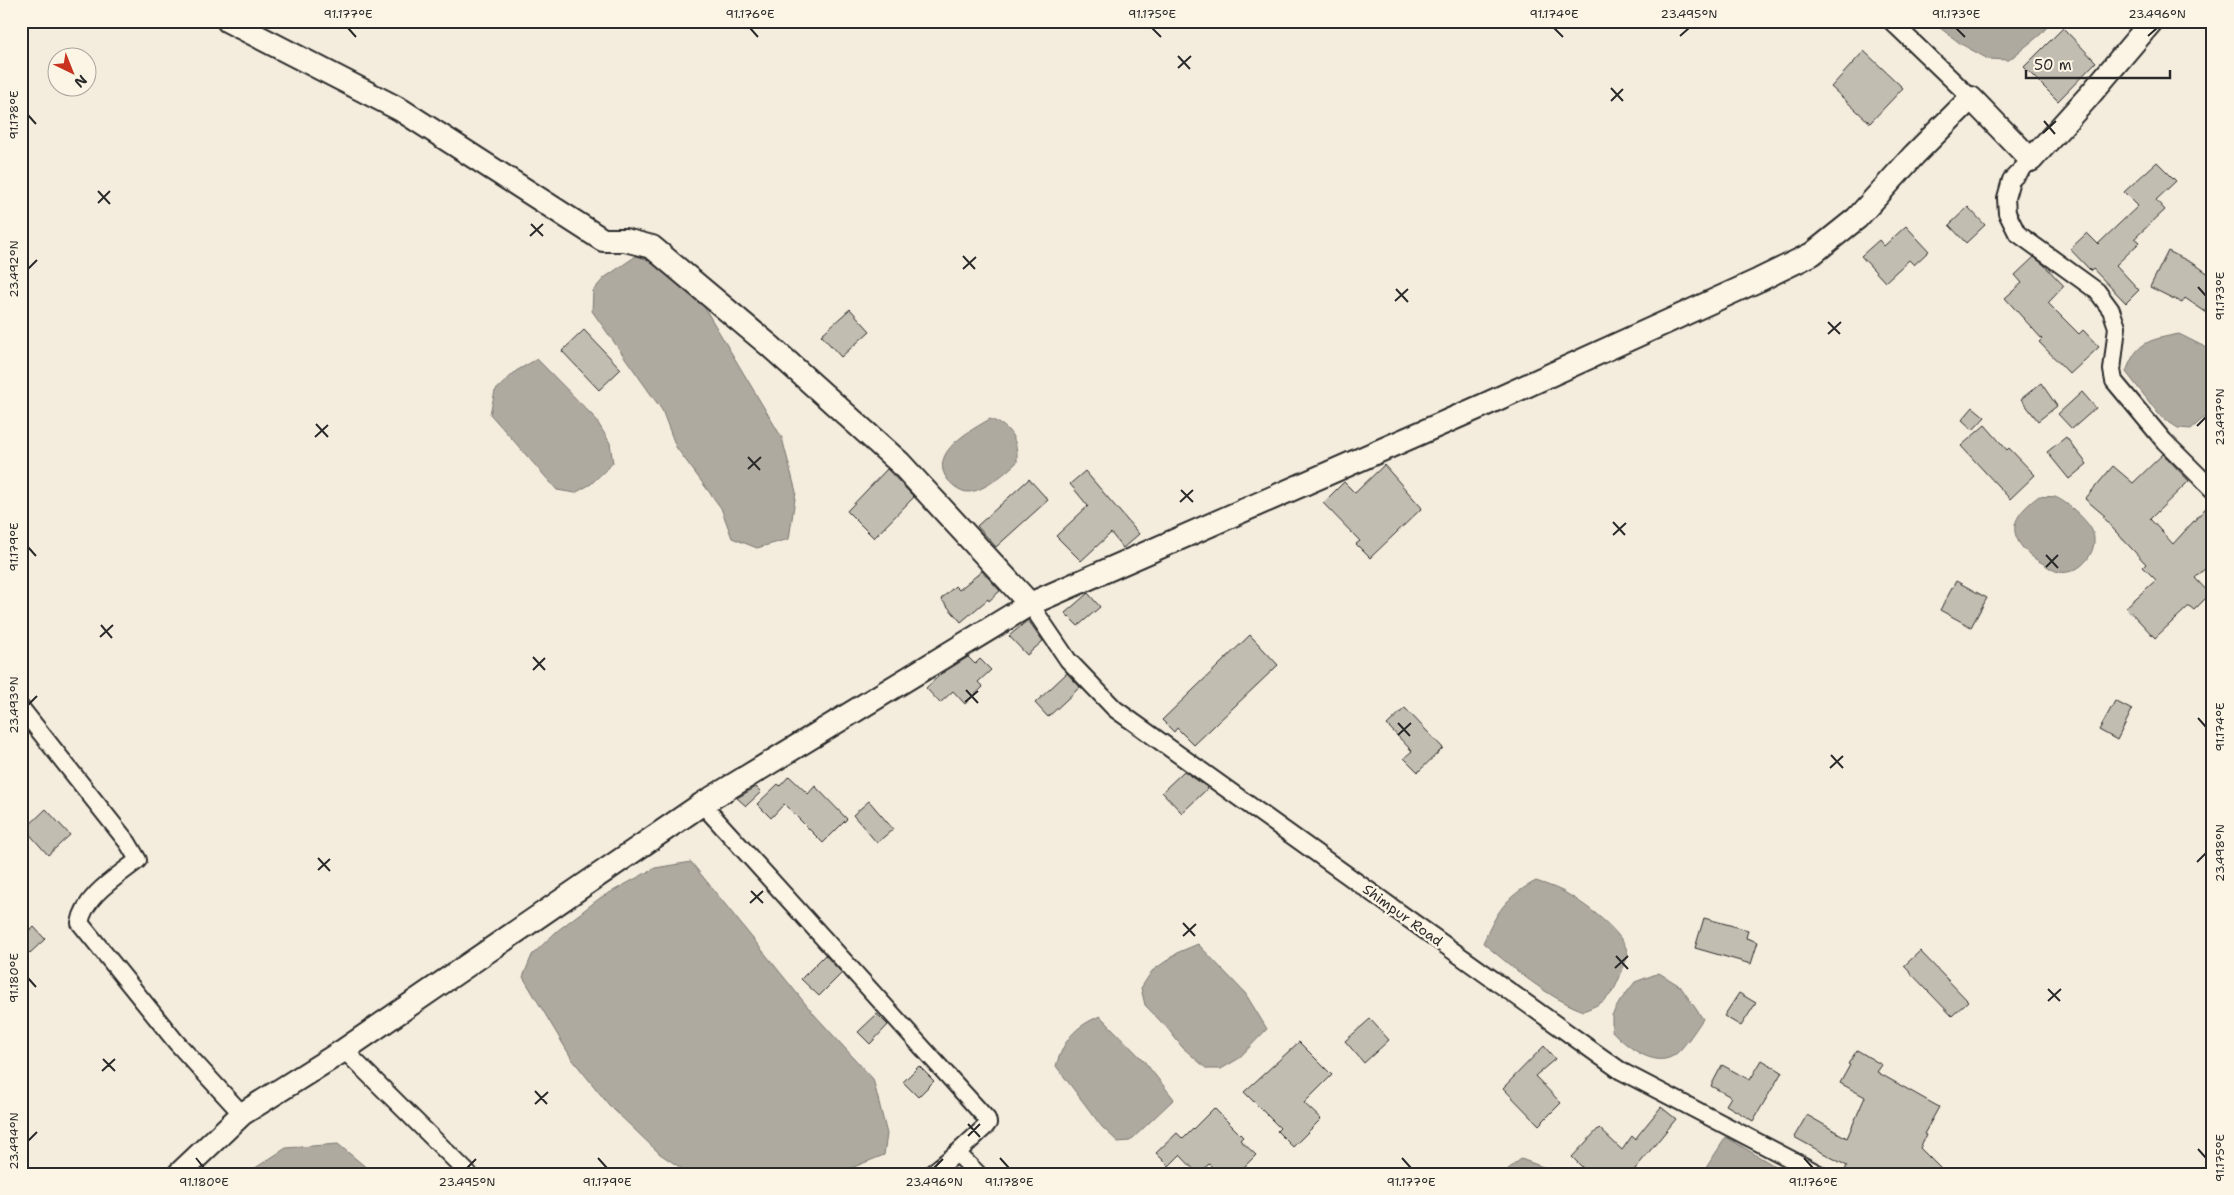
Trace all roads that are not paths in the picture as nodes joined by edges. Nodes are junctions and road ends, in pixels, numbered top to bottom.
1 (228, 21) edge
2 (1891, 21) edge
3 (2152, 21) edge
4 (1971, 98) junction
5 (2031, 160) junction
6 (2213, 490) edge
7 (1030, 604) junction
8 (21, 708) edge
9 (702, 804) junction
10 (344, 1050) junction
11 (242, 1114) junction
12 (957, 1153) junction
13 (179, 1174) edge
14 (469, 1174) edge
15 (931, 1174) edge
16 (978, 1174) edge
17 (1819, 1174) edge

1 - 7 street
2 - 4 street
3 - 5 street
4 - 5 street
4 - 7 street
5 - 6 street
7 - 9 street
7 - 17 street, Shimpur Road
8 - 11 street
9 - 10 street
9 - 12 street
10 - 11 street
10 - 14 street
11 - 13 street
12 - 15 street
12 - 16 street

